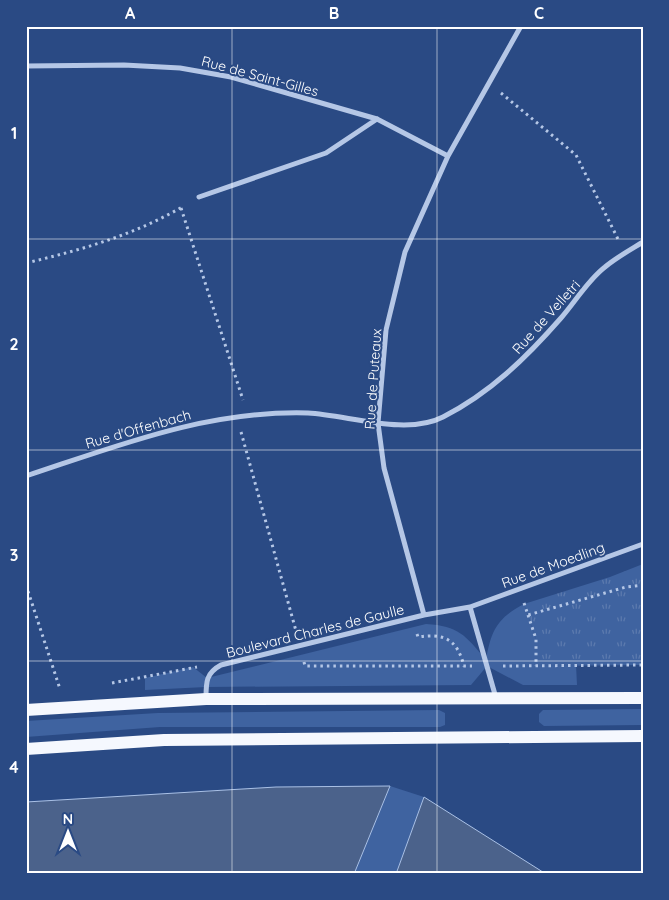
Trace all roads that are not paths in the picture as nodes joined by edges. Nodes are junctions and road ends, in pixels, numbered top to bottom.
1 (521, 26) edge
2 (26, 66) edge
3 (377, 119) junction
4 (448, 156) junction
5 (199, 197) road end
6 (643, 242) edge
7 (378, 423) junction
8 (26, 476) edge
9 (643, 544) edge
10 (470, 606) junction
11 (424, 615) junction
12 (496, 698) junction
13 (643, 698) edge
14 (206, 699) junction
15 (26, 710) edge
16 (643, 736) edge
17 (26, 749) edge

1 - 4 street, Rue de Puteaux
2 - 3 street, Rue de Saint-Gilles
3 - 4 street, Rue de Saint-Gilles
3 - 5 street
4 - 7 street, Rue de Puteaux
6 - 7 street, Rue de Velletri
7 - 8 street, Rue d'Offenbach
7 - 11 street, Rue de Puteaux
9 - 10 street, Rue de Moedling
10 - 11 street
10 - 12 street
11 - 14 street, Boulevard Charles de Gaulle
12 - 13 main road
12 - 14 main road
14 - 15 main road
16 - 17 main road

